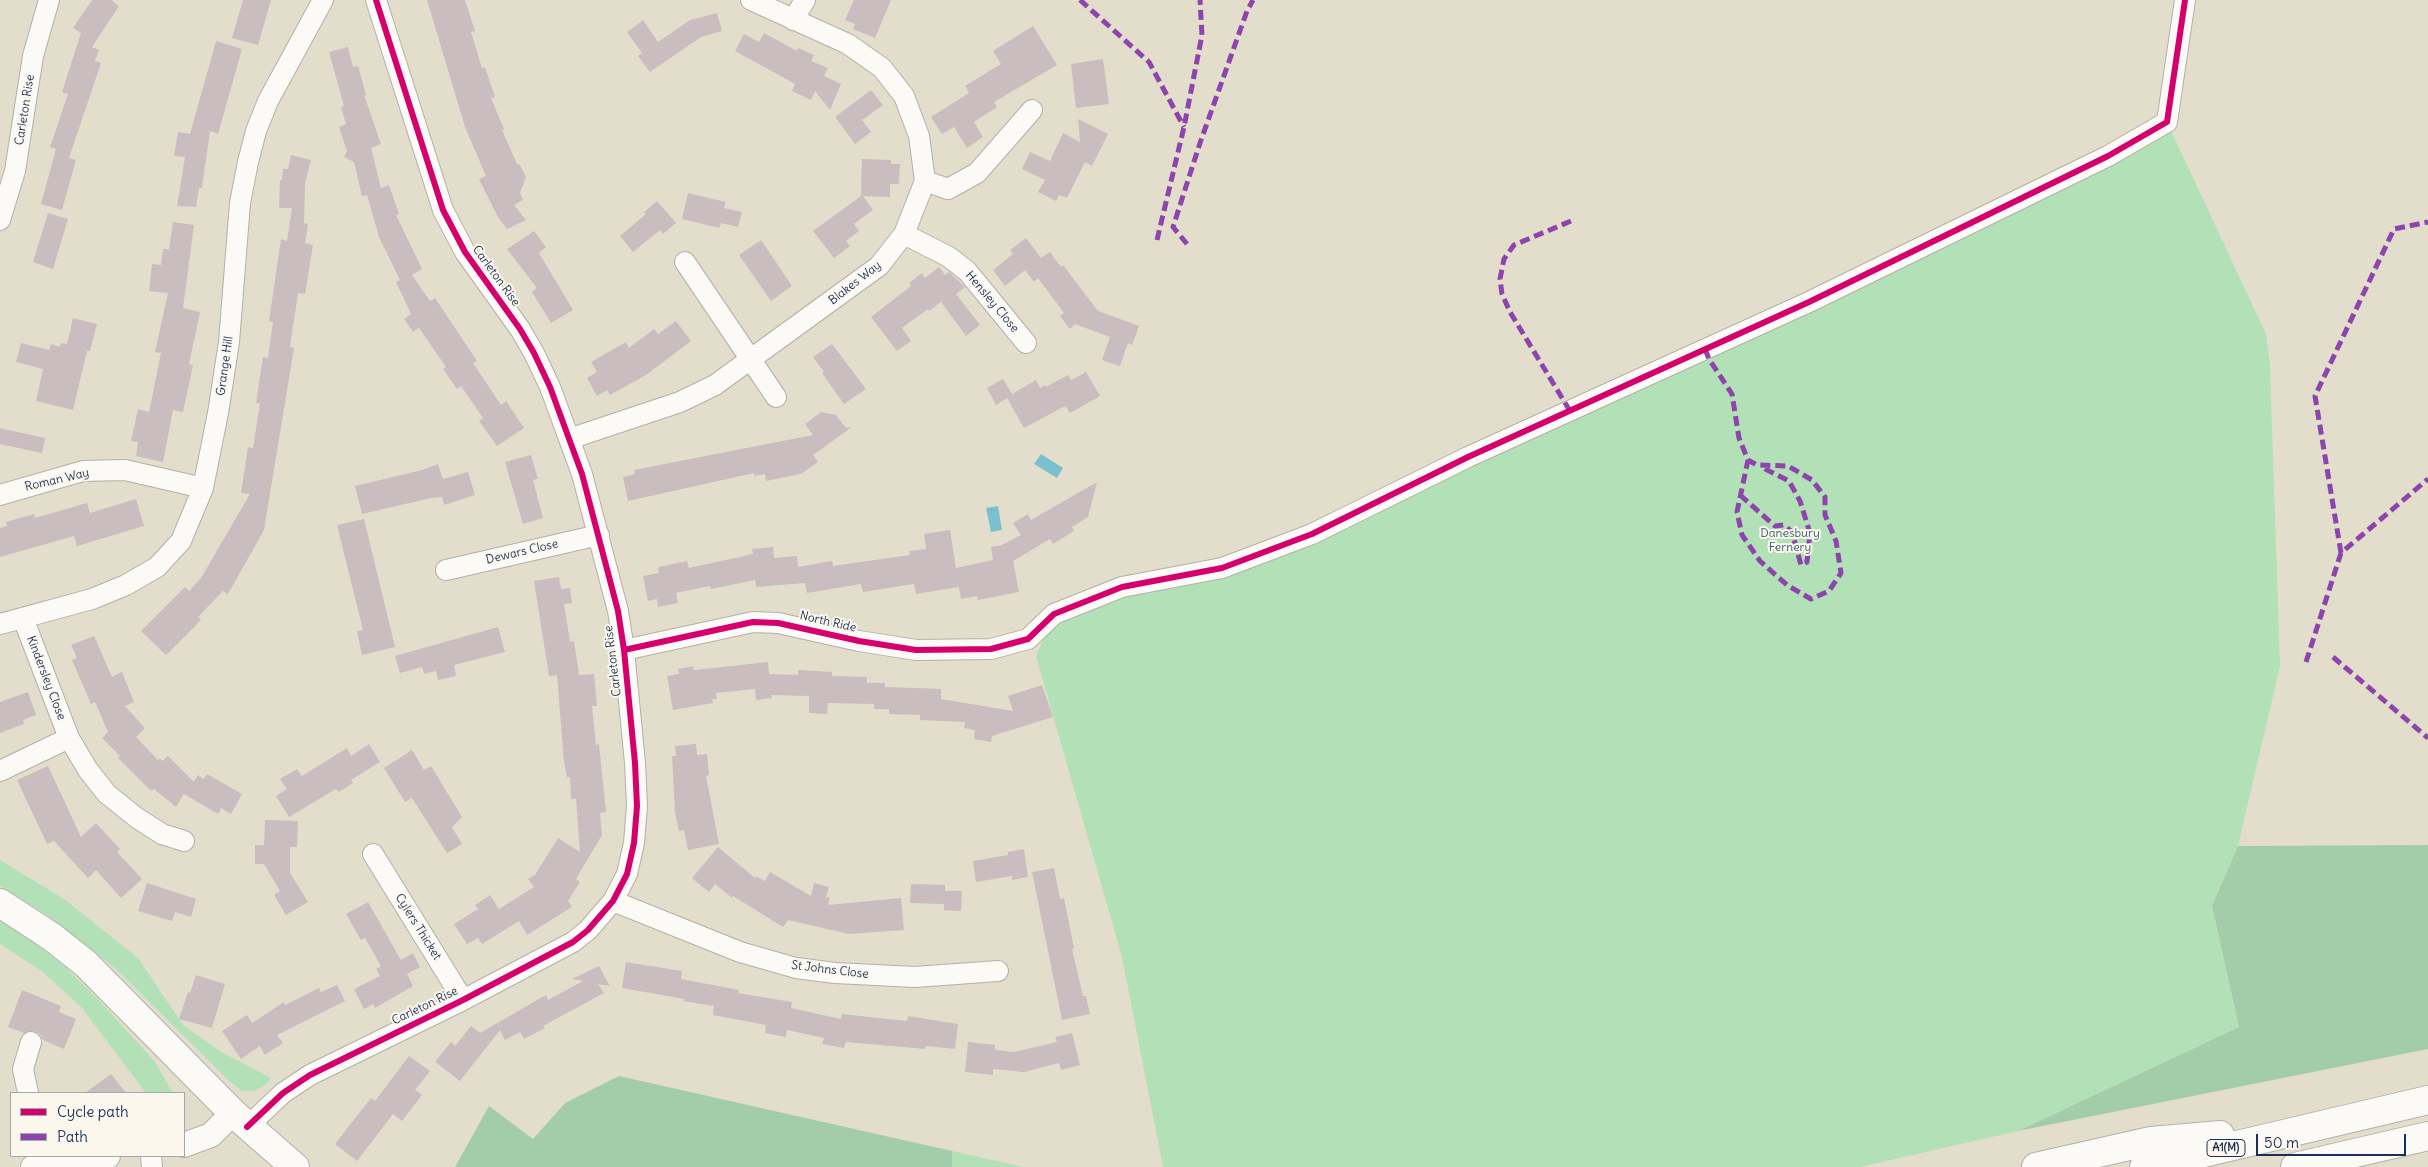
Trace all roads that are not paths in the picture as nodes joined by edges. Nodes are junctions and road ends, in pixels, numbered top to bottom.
1 (49, 0) edge
2 (323, 0) edge
3 (376, 0) edge
4 (751, 0) edge
5 (805, 0) edge
6 (2185, 0) edge
7 (793, 20) junction
8 (1032, 110) dead end
9 (925, 181) junction
10 (0, 220) edge
11 (904, 234) junction
12 (685, 262) dead end
13 (1026, 343) dead end
14 (751, 360) junction
15 (776, 397) dead end
16 (570, 439) junction
17 (203, 488) junction
18 (0, 494) edge
19 (599, 535) junction
20 (446, 570) dead end
21 (23, 618) junction
22 (0, 624) edge
23 (624, 650) junction
24 (69, 738) junction
25 (0, 771) edge
26 (184, 841) dead end
27 (373, 854) dead end
28 (613, 901) junction
29 (0, 902) edge
30 (998, 971) dead end
31 (463, 1000) junction
32 (31, 1042) dead end
33 (28, 1092) edge
34 (2428, 1100) edge
35 (240, 1120) junction
36 (2309, 1128) junction
37 (2428, 1136) edge
38 (185, 1145) edge
39 (98, 1157) edge
40 (40, 1163) edge
41 (295, 1167) edge
42 (2036, 1167) edge
43 (2144, 1167) edge
44 (2295, 1167) edge

1 - 10 street, Carleton Rise
2 - 17 street, Grange Hill
3 - 16 street, Carleton Rise
4 - 7 street, Blakes Way
5 - 7 street
6 - 23 street, North Ride
7 - 9 street, Blakes Way
8 - 9 street
9 - 11 street, Blakes Way
11 - 13 street, Hensley Close
11 - 14 street, Blakes Way
12 - 14 street
14 - 15 street
14 - 16 street, Blakes Way
16 - 19 street, Carleton Rise
17 - 18 street, Roman Way
17 - 21 street, Grange Hill
19 - 20 street, Dewars Close
19 - 23 street, Carleton Rise
21 - 22 street, Grange Hill
21 - 24 street, Kindersley Close
23 - 28 street, Carleton Rise
24 - 25 street
24 - 26 street, Kindersley Close
27 - 31 street, Cylers Thicket
28 - 30 street, St Johns Close
28 - 31 street, Carleton Rise
29 - 35 main road
31 - 35 street, Carleton Rise
32 - 33 street
34 - 36 main road, A1(M)
35 - 38 street
35 - 41 main road
36 - 42 main road
36 - 43 main road, A1(M)
37 - 44 main road
39 - 40 street

